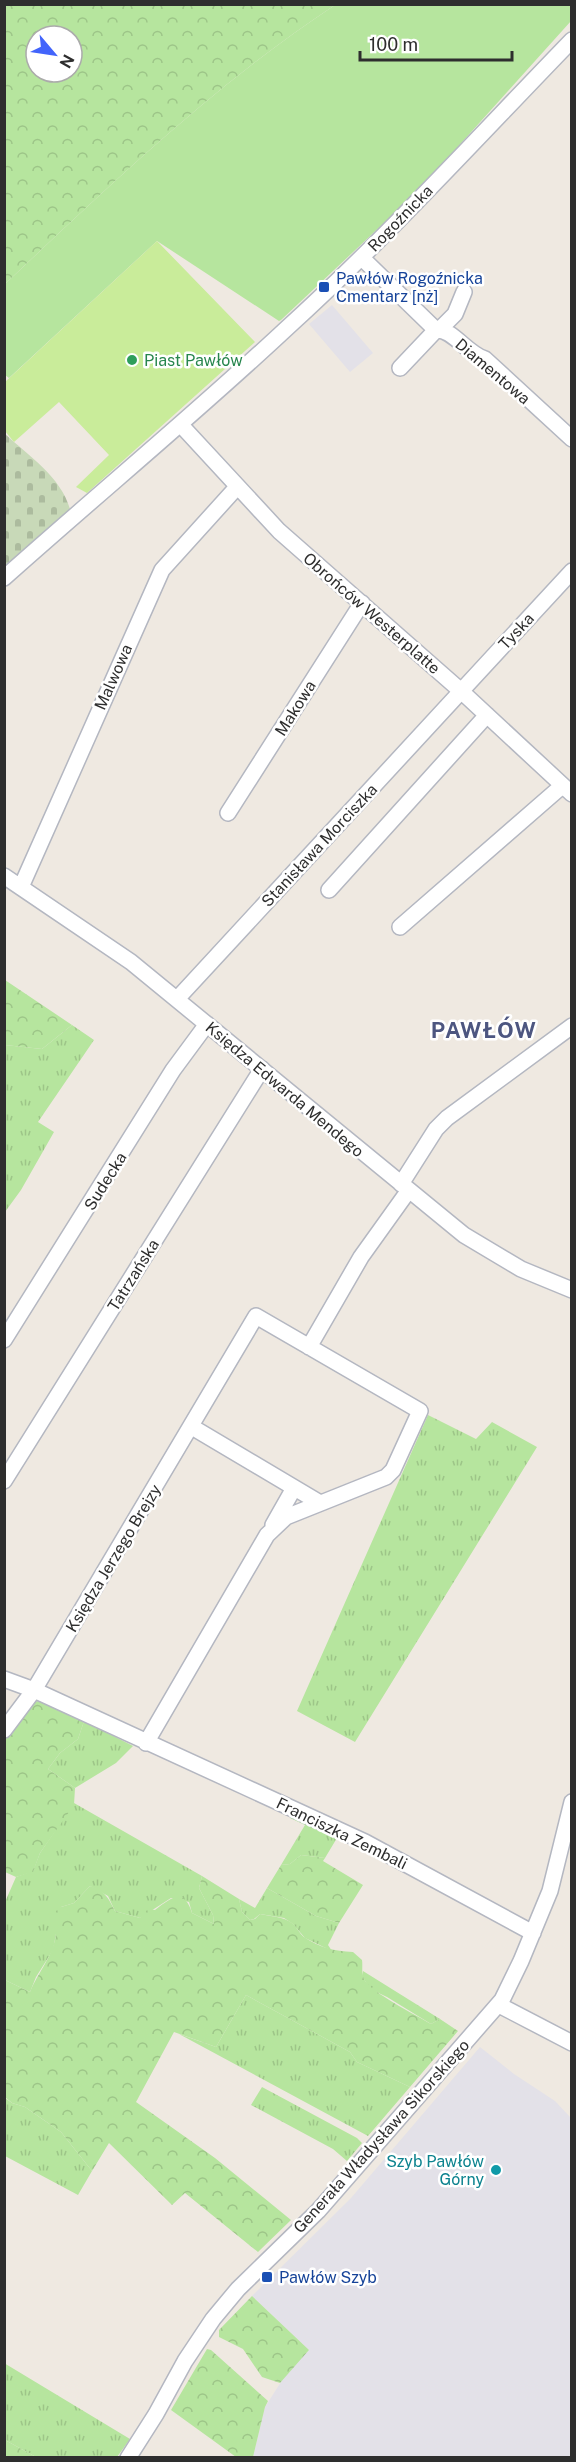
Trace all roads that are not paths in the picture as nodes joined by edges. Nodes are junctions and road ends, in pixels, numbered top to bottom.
1 (572, 40) edge
2 (362, 258) junction
3 (464, 292) dead end
4 (438, 329) junction
5 (400, 368) dead end
6 (180, 424) junction
7 (572, 439) edge
8 (237, 487) junction
9 (572, 571) edge
10 (4, 578) edge
11 (362, 603) junction
12 (462, 691) junction
13 (487, 715) junction
14 (567, 790) edge
15 (228, 813) dead end
16 (4, 876) edge
17 (21, 886) junction
18 (329, 890) dead end
19 (400, 927) dead end
20 (177, 999) junction
21 (207, 1024) junction
22 (572, 1026) edge
23 (262, 1069) junction
24 (405, 1187) junction
25 (572, 1290) edge
26 (4, 1340) edge
27 (309, 1347) junction
28 (192, 1426) junction
29 (4, 1480) edge
30 (294, 1488) junction
31 (320, 1503) junction
32 (267, 1535) junction
33 (4, 1679) edge
34 (34, 1690) junction
35 (4, 1730) edge
36 (146, 1743) junction
37 (572, 1802) edge
38 (533, 1933) junction
39 (499, 2005) junction
40 (572, 2043) edge
41 (129, 2457) edge

1 - 2 street, Rogoźnicka
2 - 4 street, Diamentowa
2 - 6 street, Rogoźnicka
3 - 4 street, Diamentowa
4 - 5 street, Diamentowa
4 - 7 street, Diamentowa
6 - 8 street, Obrońców Westerplatte
6 - 10 street, Rogoźnicka
8 - 11 street, Obrońców Westerplatte
8 - 17 street, Malwowa
9 - 12 street, Tyska
11 - 12 street, Obrońców Westerplatte
11 - 15 street, Makowa
12 - 13 street, Obrońców Westerplatte
12 - 20 street, Stanisława Morciszka
13 - 14 street, Obrońców Westerplatte
13 - 18 street
14 - 19 street
16 - 17 street, Księdza Edwarda Mendego
17 - 20 street, Księdza Edwarda Mendego
20 - 21 street, Księdza Edwarda Mendego
21 - 23 street, Księdza Edwarda Mendego
21 - 26 street, Sudecka
22 - 24 street
23 - 24 street, Księdza Edwarda Mendego
23 - 29 street, Tatrzańska
24 - 25 street, Księdza Edwarda Mendego
24 - 27 street
27 - 28 street, Księdza Jerzego Brejzy
27 - 31 street, Księdza Jerzego Brejzy
28 - 30 street
28 - 34 street, Księdza Jerzego Brejzy
30 - 31 street
30 - 32 street
31 - 32 street
32 - 36 street
33 - 34 street, Franciszka Zembali
34 - 35 street, Księdza Jerzego Brejzy
34 - 36 street, Franciszka Zembali
36 - 38 street, Franciszka Zembali
37 - 38 street, Generała Władysława Sikorskiego
38 - 39 street, Generała Władysława Sikorskiego
39 - 40 street
39 - 41 street, Generała Władysława Sikorskiego

